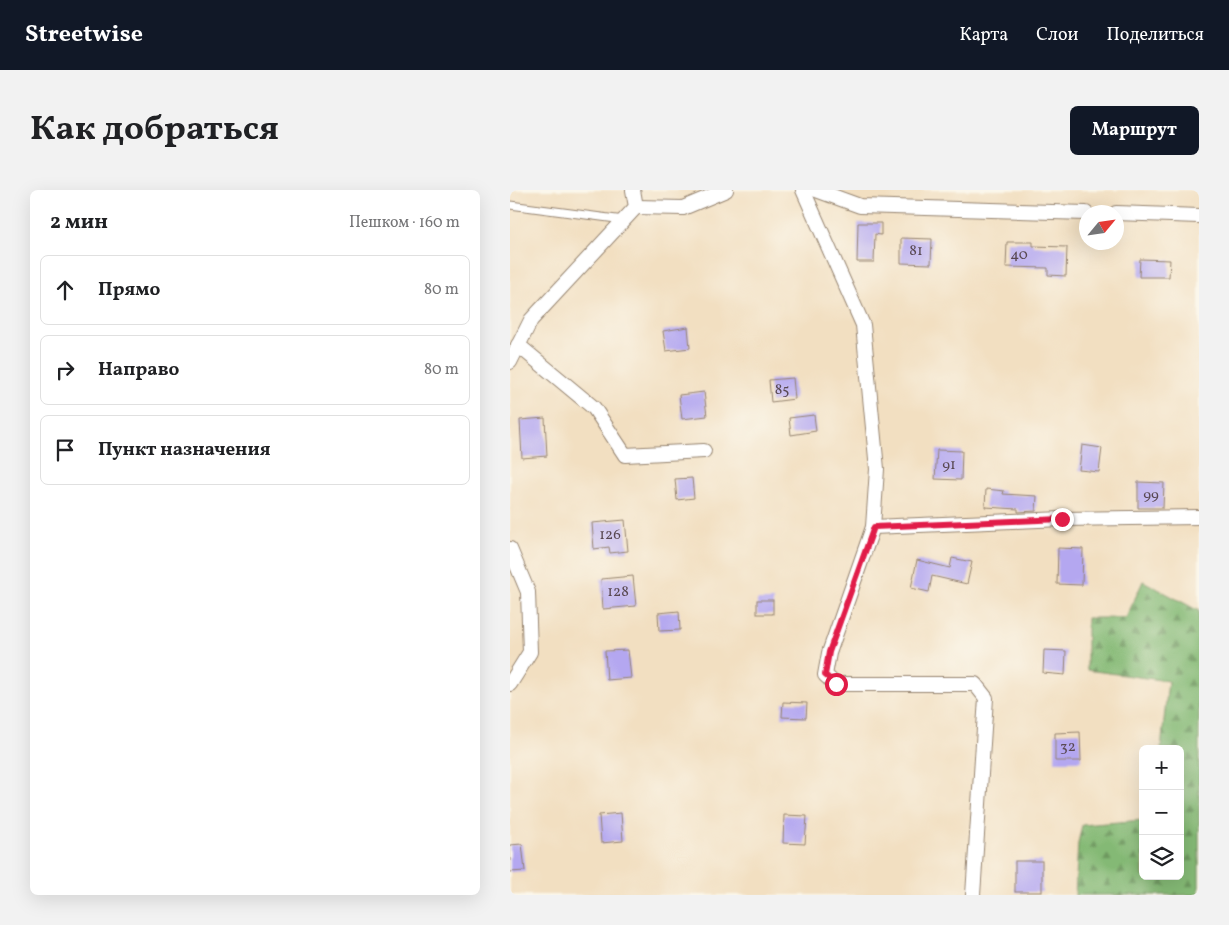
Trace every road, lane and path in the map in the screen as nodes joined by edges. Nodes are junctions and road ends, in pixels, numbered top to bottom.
1 (633, 190) edge
2 (726, 190) edge
3 (802, 190) edge
4 (816, 190) edge
5 (510, 205) edge
6 (636, 208) junction
7 (1079, 212) edge
8 (1124, 213) edge
9 (1199, 216) edge
10 (625, 220) junction
11 (518, 345) junction
12 (510, 362) edge
13 (704, 451) dead end
14 (1199, 518) edge
15 (874, 527) junction
16 (510, 549) edge
17 (510, 684) edge
18 (973, 895) edge

1 - 6 street
2 - 6 street
3 - 15 street
4 - 7 street
5 - 10 lane
6 - 10 street
8 - 9 street
10 - 11 street
11 - 12 street
11 - 13 street
14 - 15 street
15 - 18 street
16 - 17 street

